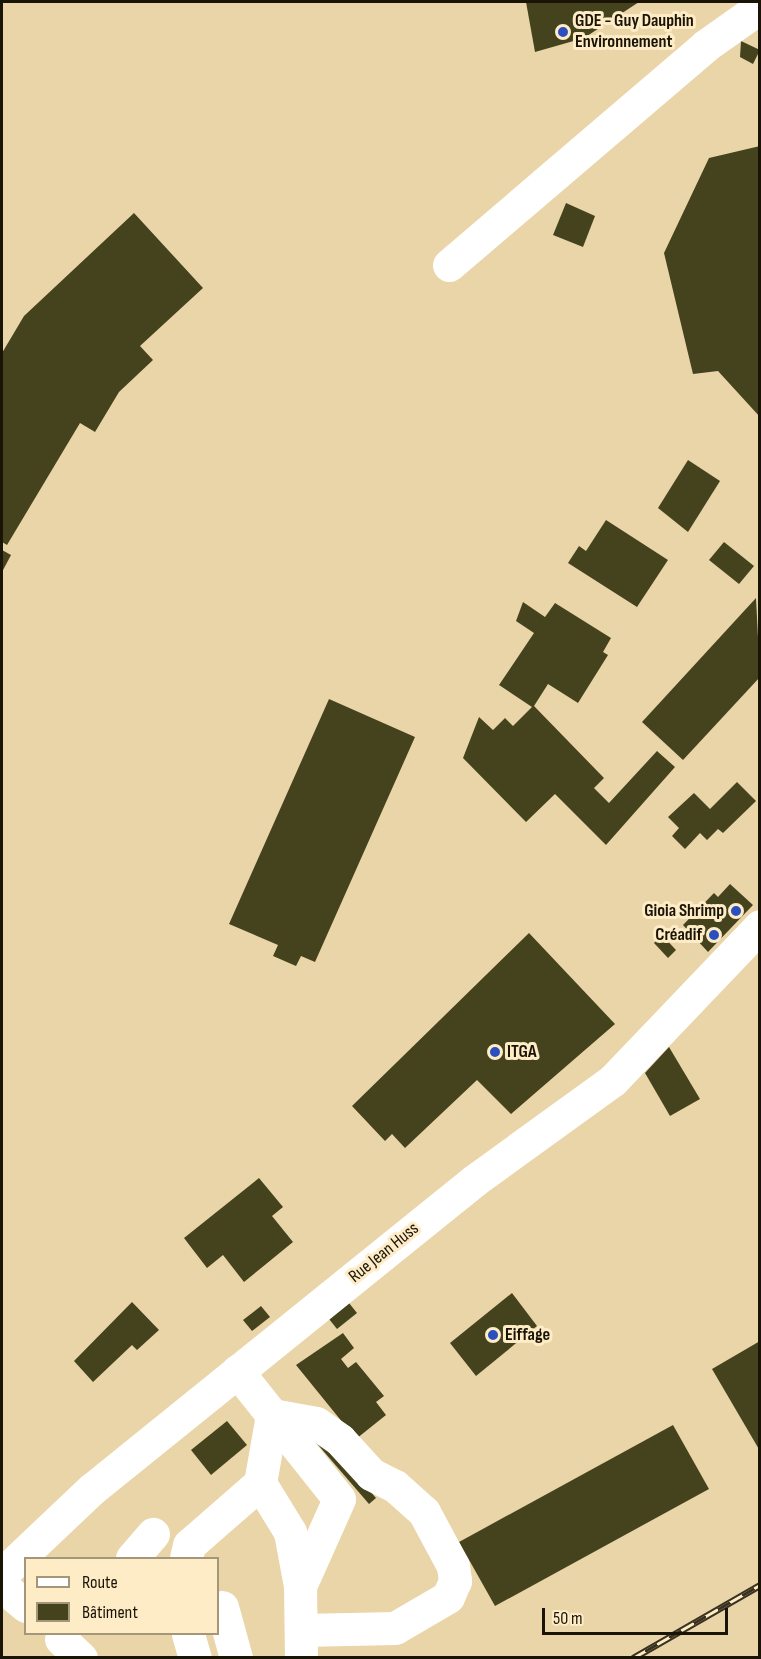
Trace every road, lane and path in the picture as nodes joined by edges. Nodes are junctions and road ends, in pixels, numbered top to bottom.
1 (759, 7) edge
2 (449, 265) dead end
3 (759, 926) edge
4 (237, 1371) junction
5 (272, 1415) junction
6 (260, 1483) junction
7 (153, 1534) dead end
8 (133, 1557) edge
9 (186, 1557) edge
10 (2, 1574) edge
11 (2, 1586) edge
12 (300, 1586) junction
13 (24, 1604) edge
14 (222, 1607) dead end
15 (188, 1635) edge
16 (301, 1644) edge
17 (195, 1658) edge
18 (236, 1658) edge

1 - 2 street
3 - 4 street, Rue Jean Huss
4 - 5 street
4 - 10 street, Rue Jean Huss
5 - 6 street
5 - 12 street
5 - 16 street
6 - 9 street
6 - 12 street
7 - 8 street
11 - 13 street
12 - 16 street
14 - 18 street
15 - 17 street

